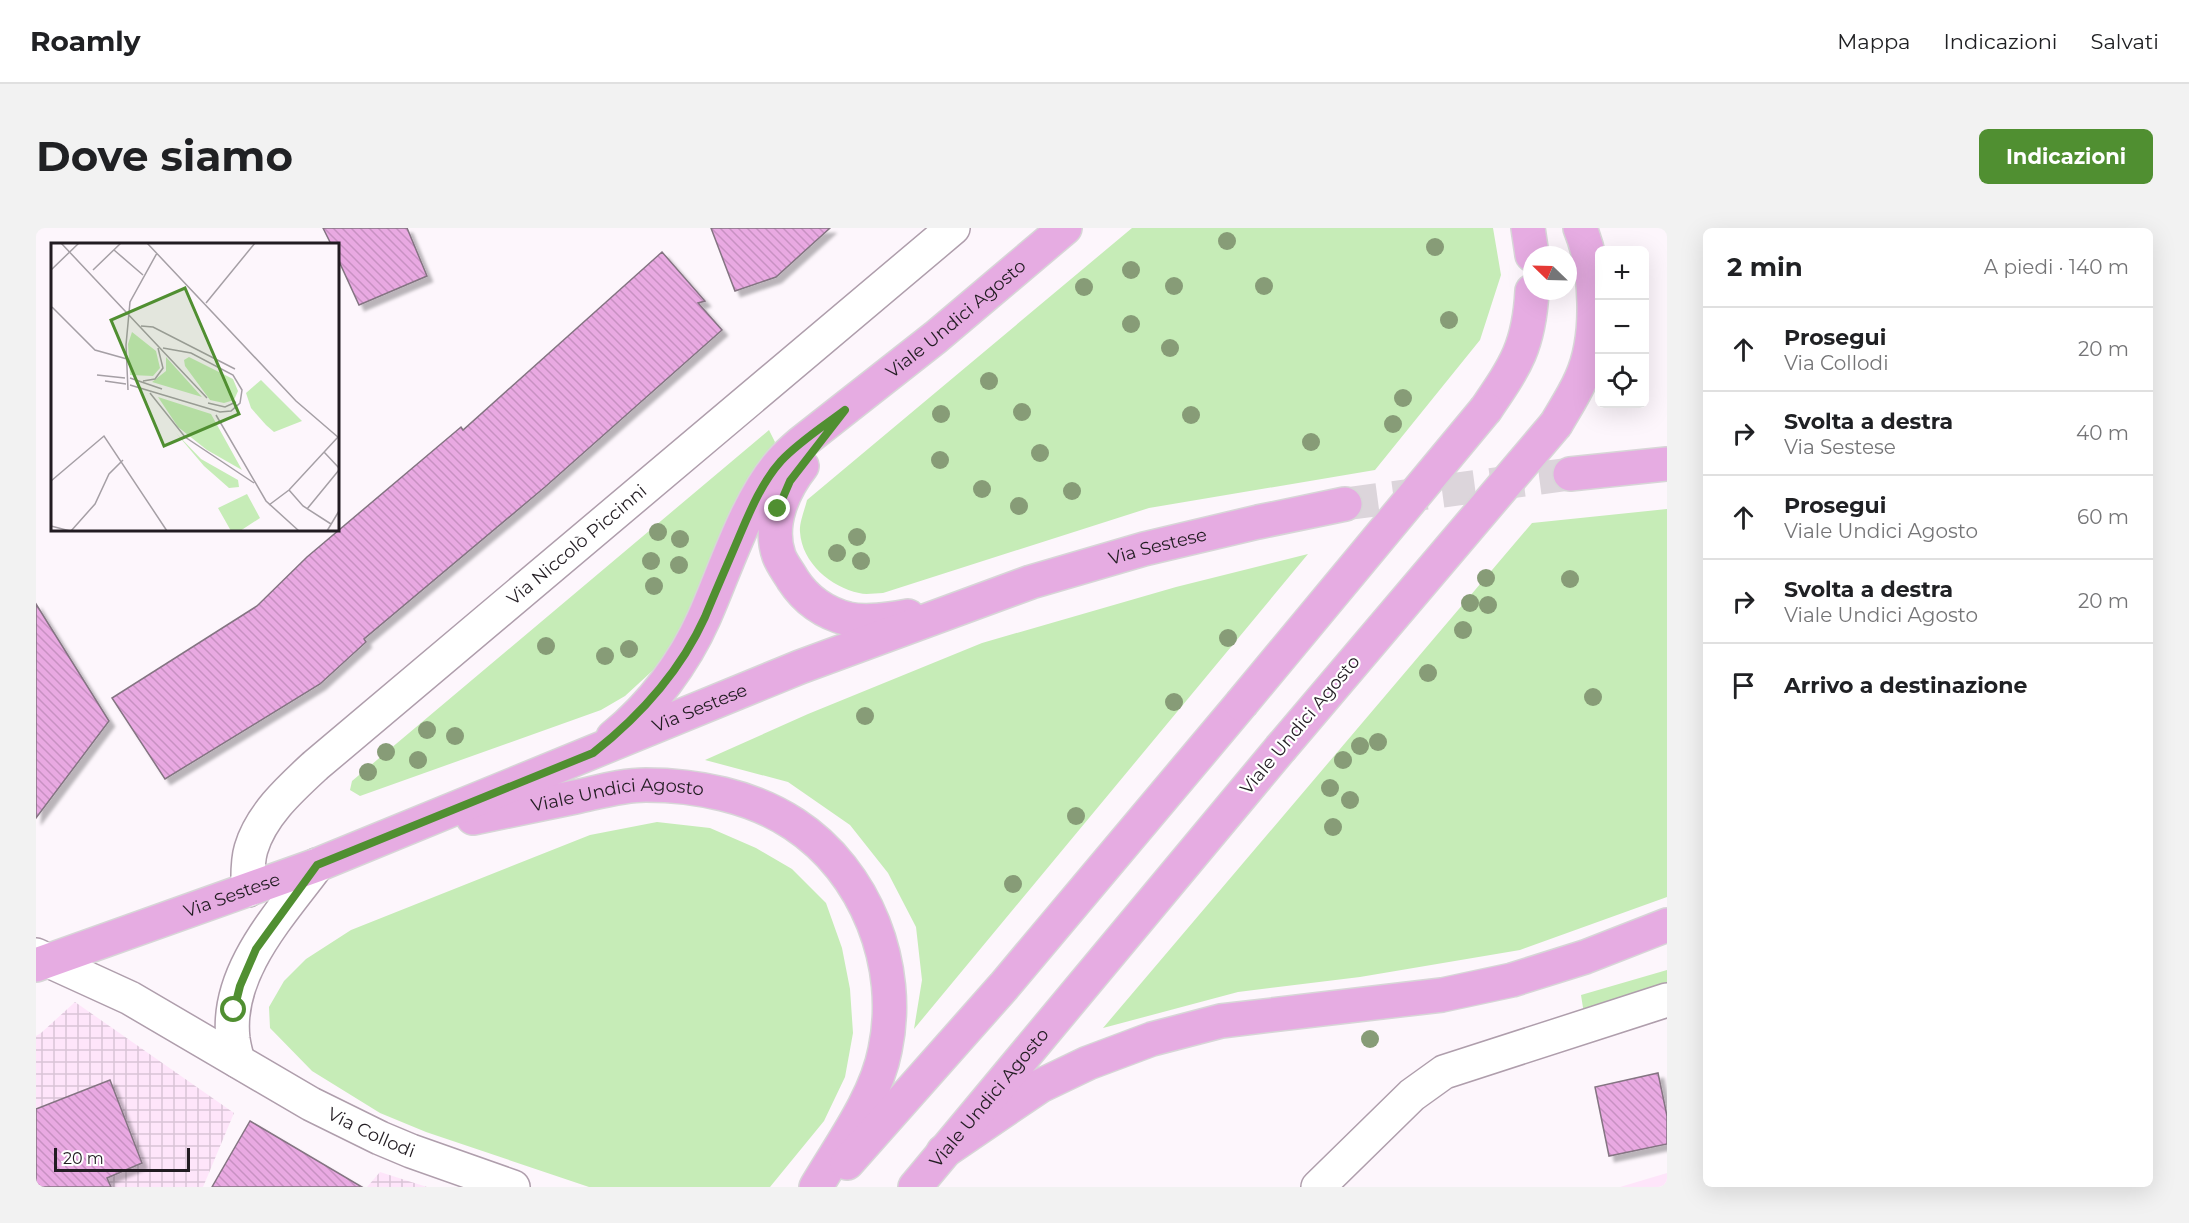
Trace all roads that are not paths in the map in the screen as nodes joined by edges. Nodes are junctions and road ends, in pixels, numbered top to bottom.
1 (953, 228) edge
2 (1065, 228) edge
3 (1528, 228) edge
4 (1580, 228) edge
5 (1531, 246) edge
6 (1532, 300) edge
7 (845, 410) junction
8 (1667, 464) edge
9 (1570, 474) tunnel mouth
10 (1345, 504) tunnel mouth
11 (968, 605) junction
12 (593, 753) junction
13 (386, 836) junction
14 (317, 865) junction
15 (248, 890) junction
16 (1666, 925) edge
17 (40, 960) edge
18 (1667, 1000) edge
19 (238, 1061) junction
20 (943, 1152) junction
21 (513, 1187) edge
22 (816, 1187) edge
23 (826, 1187) edge
24 (915, 1187) edge
25 (1318, 1187) edge

1 - 15 street, Via Niccolò Piccinni
2 - 7 main road, Viale Undici Agosto
3 - 5 main road
4 - 20 main road, Viale Undici Agosto, bridge
6 - 23 main road, bridge
7 - 11 main road, Viale Undici Agosto
7 - 12 main road, Viale Undici Agosto
8 - 9 main road
10 - 11 main road, Via Sestese
11 - 12 main road, Via Sestese
12 - 13 main road, Via Sestese
13 - 14 main road, Via Sestese
13 - 22 main road, Viale Undici Agosto
14 - 15 main road, Via Sestese
14 - 19 street
15 - 17 main road, Via Sestese
16 - 20 main road
17 - 19 street, Via Collodi
18 - 25 street
19 - 21 street, Via Collodi
20 - 24 main road, Viale Undici Agosto

